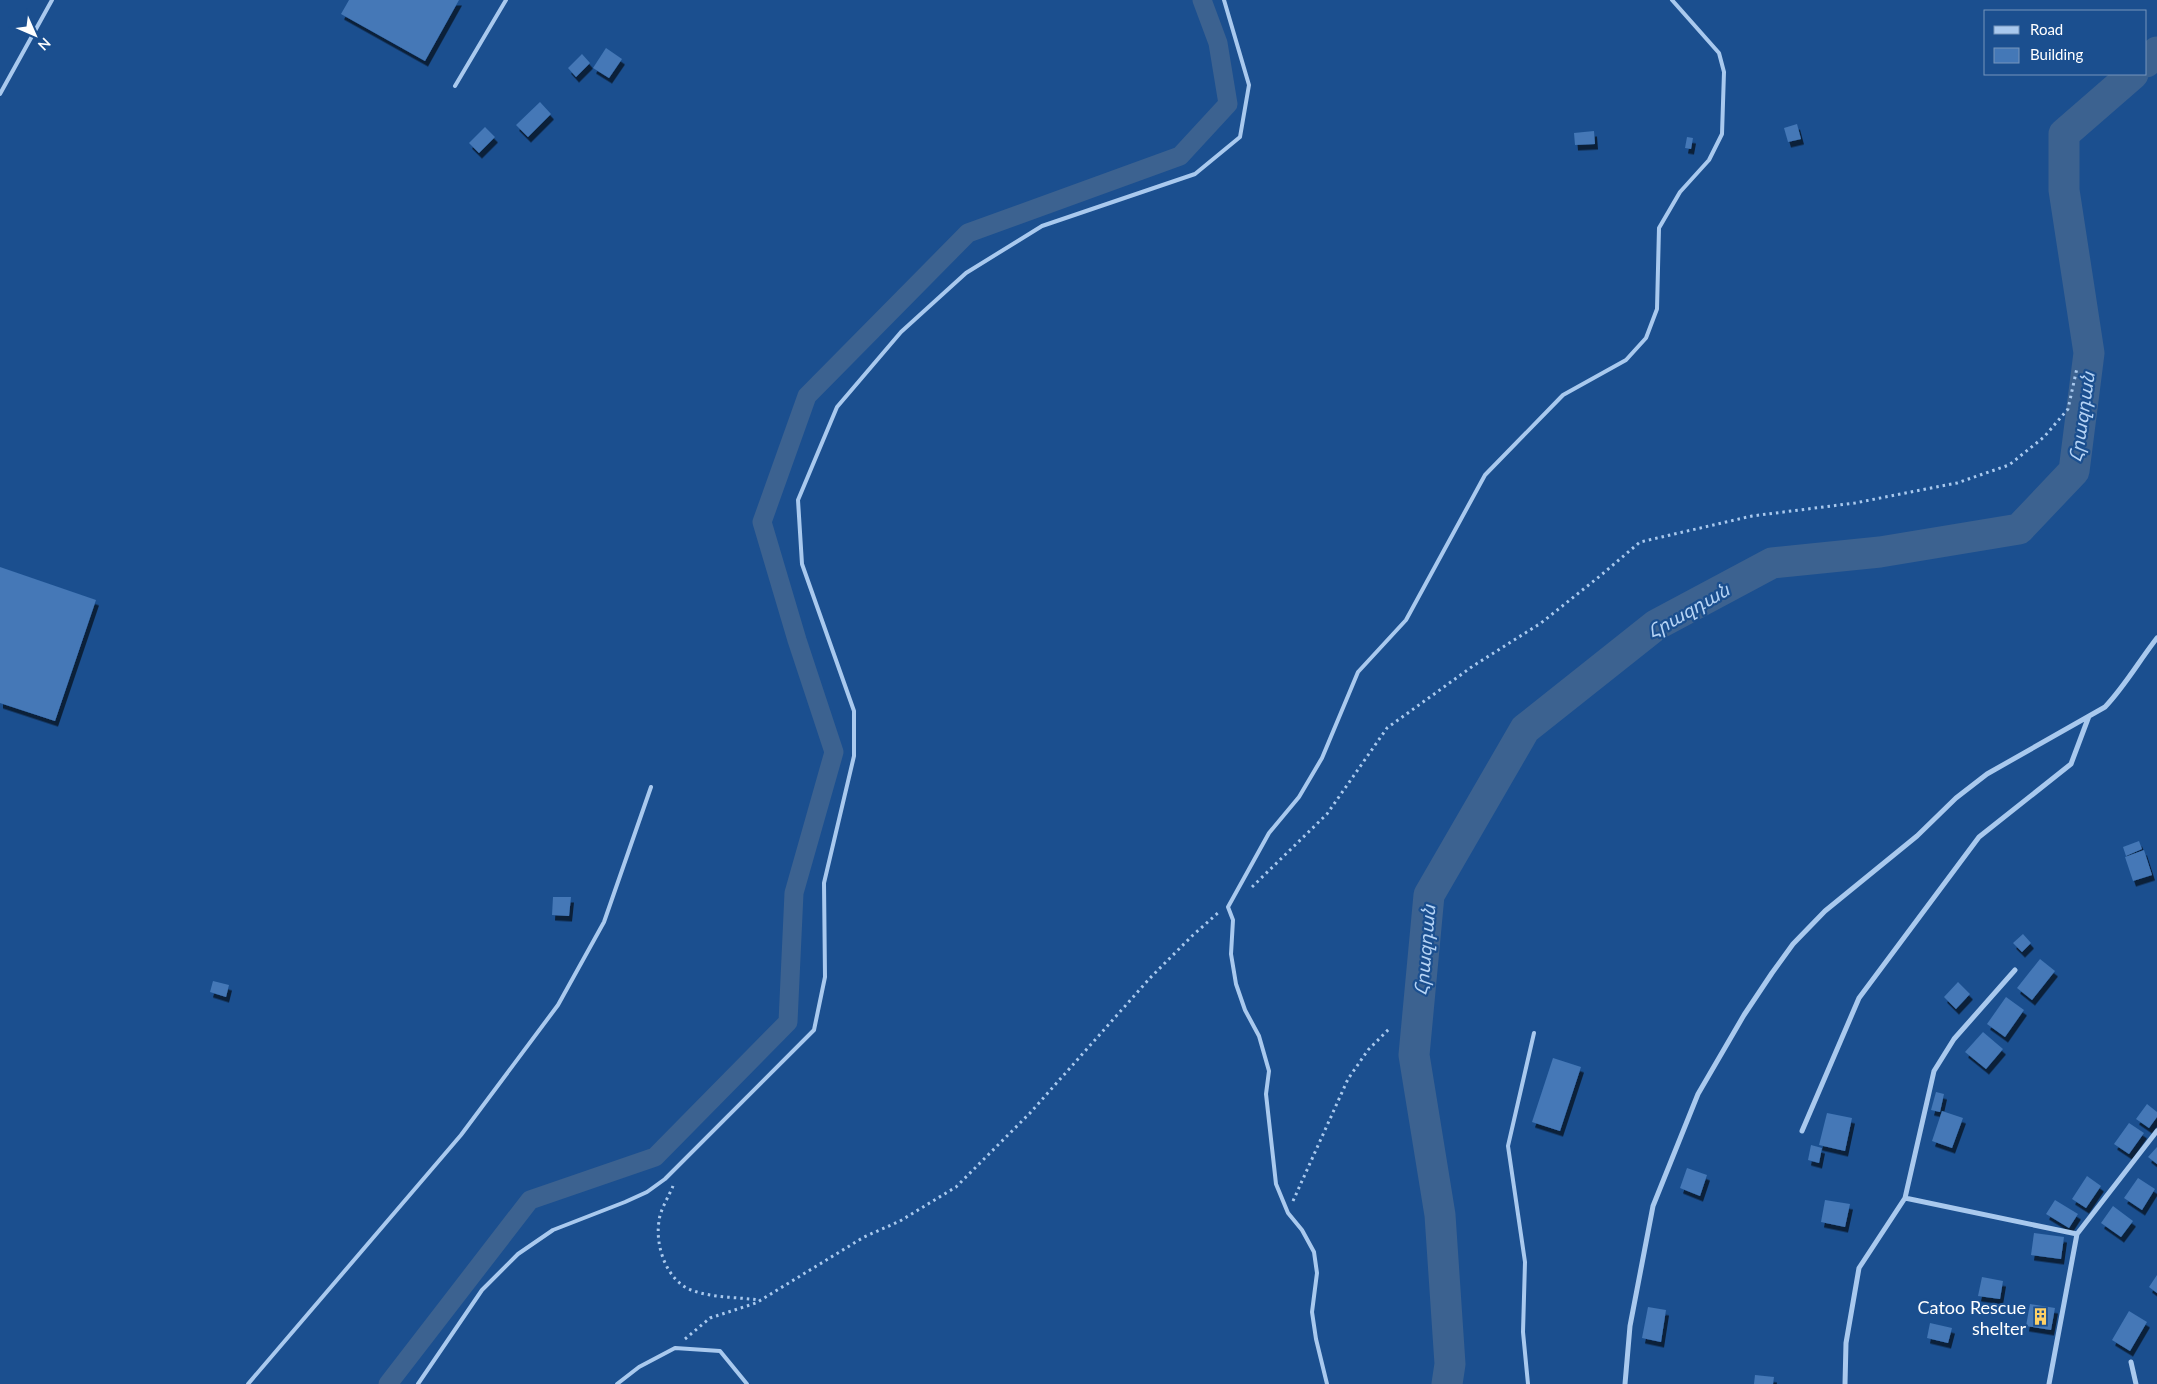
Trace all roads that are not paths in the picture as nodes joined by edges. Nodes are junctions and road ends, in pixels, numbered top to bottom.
1 (52, 0) edge
2 (506, 0) edge
3 (1224, 0) edge
4 (1672, 0) edge
5 (455, 86) dead end
6 (0, 94) edge
7 (2157, 638) edge
8 (2089, 716) junction
9 (651, 788) dead end
10 (2015, 970) dead end
11 (1534, 1033) dead end
12 (1802, 1131) dead end
13 (2157, 1131) edge
14 (1905, 1198) junction
15 (2077, 1234) junction
16 (2131, 1362) dead end
17 (248, 1384) edge
18 (418, 1384) edge
19 (617, 1384) edge
20 (747, 1384) edge
21 (1327, 1384) edge
22 (1528, 1384) edge
23 (1625, 1384) edge
24 (1845, 1384) edge
25 (2049, 1384) edge
26 (2136, 1384) edge

1 - 6 lane
2 - 5 lane
3 - 18 lane
4 - 21 lane
7 - 8 street
8 - 12 street
8 - 23 street
9 - 17 lane
10 - 14 street
11 - 22 lane
13 - 15 street
14 - 15 street
14 - 24 street
15 - 25 street
16 - 26 street
19 - 20 lane

